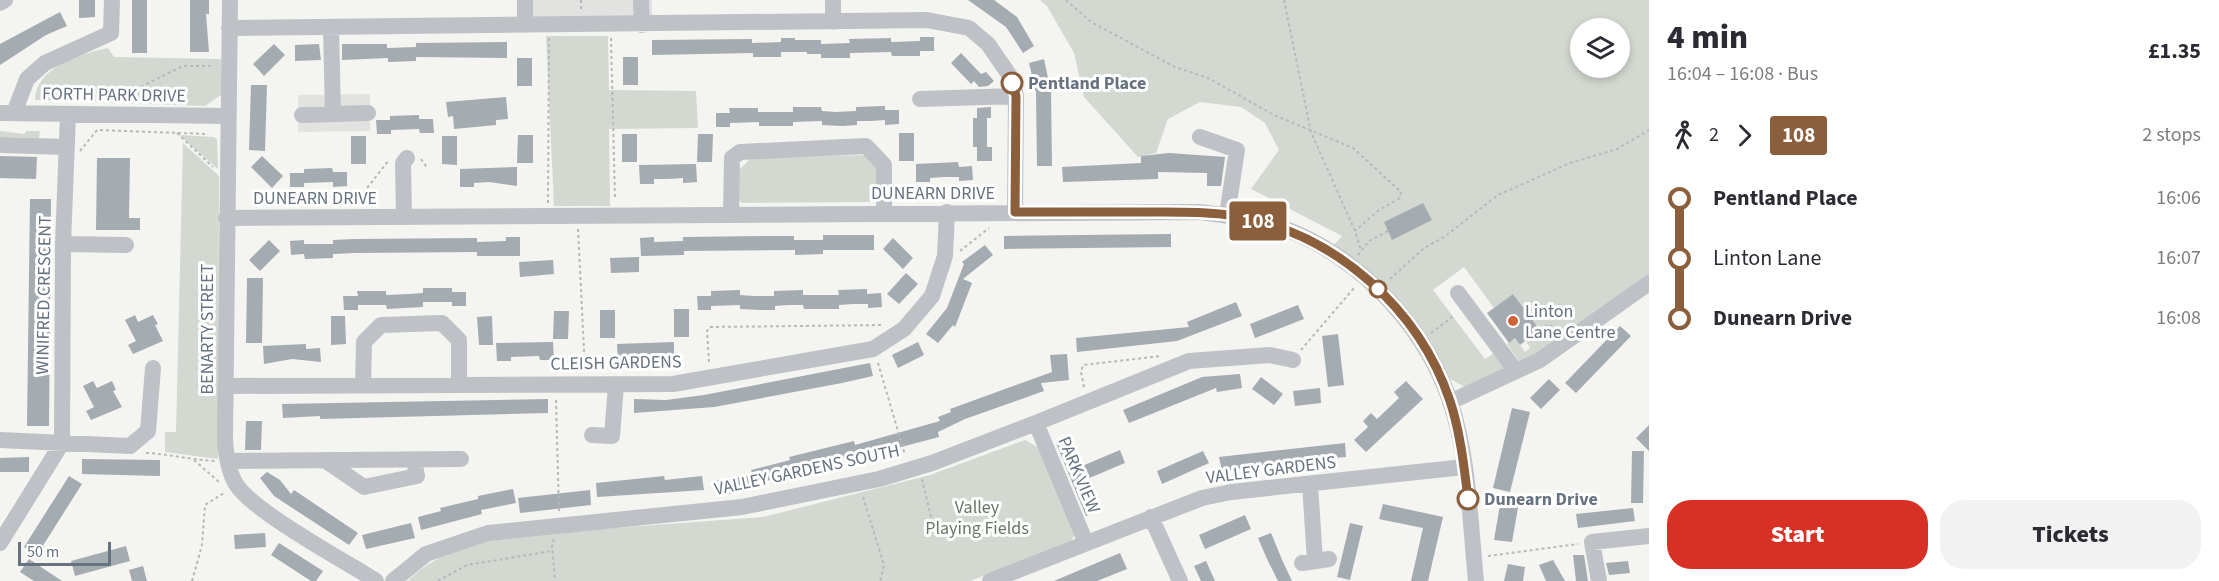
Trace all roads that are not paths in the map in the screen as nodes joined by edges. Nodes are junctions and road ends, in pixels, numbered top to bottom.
1 (5, 0) edge
2 (112, 0) edge
3 (230, 0) edge
4 (525, 0) edge
5 (641, 0) edge
6 (833, 0) edge
7 (0, 3) edge
8 (833, 22) junction
9 (525, 25) junction
10 (642, 25) junction
11 (331, 27) junction
12 (229, 28) junction
13 (1016, 96) junction
14 (920, 99) dead end
15 (7, 113) edge
16 (368, 113) dead end
17 (68, 114) junction
18 (333, 114) junction
19 (302, 115) dead end
20 (227, 116) junction
21 (1200, 137) dead end
22 (0, 145) edge
23 (72, 152) junction
24 (407, 158) dead end
25 (947, 212) junction
26 (1012, 212) junction
27 (884, 213) junction
28 (731, 214) junction
29 (1227, 215) junction
30 (404, 217) junction
31 (226, 218) junction
32 (63, 244) junction
33 (126, 245) dead end
34 (1649, 283) edge
35 (1462, 300) road end
36 (1293, 360) road end
37 (153, 368) dead end
38 (1516, 371) junction
39 (363, 385) junction
40 (459, 385) junction
41 (616, 385) junction
42 (227, 386) junction
43 (1450, 402) junction
44 (1036, 423) junction
45 (592, 435) dead end
46 (0, 440) edge
47 (62, 443) junction
48 (461, 459) dead end
49 (414, 460) junction
50 (228, 461) junction
51 (326, 461) junction
52 (1464, 467) junction
53 (1310, 484) junction
54 (1151, 517) junction
55 (1649, 536) edge
56 (0, 543) edge
57 (1086, 543) junction
58 (1315, 561) dead end
59 (376, 581) edge
60 (393, 581) edge
61 (990, 581) edge
62 (1180, 581) edge
63 (1476, 581) edge
64 (1599, 581) edge

1 - 7 street
2 - 15 street
3 - 12 street, BENARTY STREET
4 - 9 street
5 - 10 street
6 - 8 street
8 - 10 street
8 - 13 street
9 - 10 street
9 - 11 street
11 - 12 street
11 - 18 street
12 - 20 street, BENARTY STREET
13 - 14 street
13 - 26 street
15 - 17 street, FORTH PARK DRIVE
16 - 18 street
17 - 20 street, FORTH PARK DRIVE
17 - 23 street, WINIFRED CRESCENT
18 - 19 street
20 - 31 street, BENARTY STREET
21 - 29 street
22 - 23 street
23 - 32 street, WINIFRED CRESCENT
24 - 30 street, DUNEARN DRIVE
25 - 26 street, DUNEARN DRIVE
25 - 27 street, DUNEARN DRIVE
25 - 41 street, CLEISH GARDENS
26 - 29 street, DUNEARN DRIVE
27 - 28 street, DUNEARN DRIVE
27 - 28 street
28 - 30 street, DUNEARN DRIVE
29 - 43 street, DUNEARN DRIVE
30 - 31 street, DUNEARN DRIVE
31 - 42 street, BENARTY STREET
32 - 33 street
32 - 47 street, WINIFRED CRESCENT
34 - 38 street
35 - 38 street
36 - 44 street, VALLEY GARDENS SOUTH
37 - 47 street
38 - 43 street
39 - 40 street, CLEISH GARDENS
39 - 40 street
39 - 42 street, CLEISH GARDENS
40 - 41 street, CLEISH GARDENS
41 - 45 street
42 - 50 street, BENARTY STREET
43 - 52 street, DUNEARN DRIVE
44 - 57 street, PARK VIEW
44 - 60 street, VALLEY GARDENS SOUTH
46 - 47 street
47 - 56 street
48 - 49 street
49 - 51 street
49 - 51 street
50 - 51 street
50 - 59 street, BENARTY STREET
52 - 53 street, VALLEY GARDENS
52 - 63 street, DUNEARN DRIVE
53 - 54 street, VALLEY GARDENS
53 - 58 street
54 - 57 street, VALLEY GARDENS
54 - 62 street
55 - 64 street
57 - 61 street, VALLEY GARDENS

